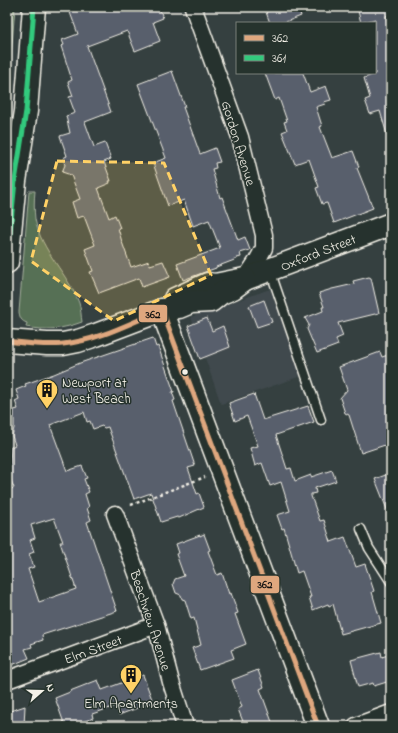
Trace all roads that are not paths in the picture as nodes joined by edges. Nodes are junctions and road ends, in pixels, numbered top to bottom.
1 (34, 7) edge
2 (193, 7) edge
3 (391, 224) edge
4 (7, 262) edge
5 (270, 270) junction
6 (245, 279) junction
7 (162, 310) junction
8 (7, 341) edge
9 (321, 420) dead end
10 (115, 514) dead end
11 (361, 529) dead end
12 (391, 582) edge
13 (156, 625) junction
14 (7, 680) edge
15 (391, 713) edge
16 (185, 726) edge
17 (318, 726) edge
18 (356, 726) edge

1 - 4 street
2 - 6 street, Gordon Avenue
3 - 5 street, Oxford Street
5 - 6 street, Oxford Street
5 - 9 lane
6 - 7 street, Oxford Street
7 - 8 street, Oxford Street
7 - 17 street
10 - 13 street, Beachview Avenue
11 - 12 lane
13 - 14 street, Elm Street
13 - 16 street, Beachview Avenue
15 - 18 street

